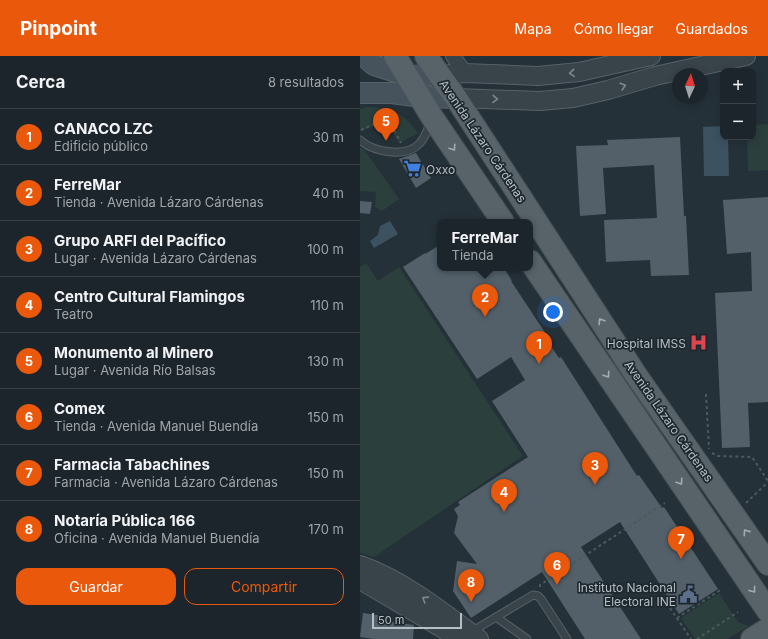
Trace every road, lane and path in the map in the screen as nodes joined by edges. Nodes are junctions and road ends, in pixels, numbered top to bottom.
1 (364, 56) edge
2 (395, 56) edge
3 (426, 56) edge
4 (453, 56) edge
5 (651, 56) edge
6 (746, 56) edge
7 (598, 62) edge
8 (464, 73) junction
9 (439, 75) junction
10 (408, 76) junction
11 (360, 93) edge
12 (421, 97) junction
13 (456, 98) junction
14 (432, 117) junction
15 (360, 131) edge
16 (360, 140) edge
17 (406, 151) junction
18 (501, 219) edge
19 (533, 265) edge
20 (706, 394) dead end
21 (768, 481) edge
22 (665, 503) dead end
23 (733, 515) junction
24 (768, 564) edge
25 (360, 565) edge
26 (360, 580) edge
27 (722, 589) dead end
28 (538, 596) junction
29 (670, 608) dead end
30 (768, 611) edge
31 (738, 612) dead end
32 (496, 617) junction
33 (677, 618) junction
34 (768, 629) edge
35 (469, 637) edge
36 (527, 639) edge
37 (567, 639) edge
38 (691, 639) edge
39 (697, 639) edge
40 (752, 639) edge

1 - 10 main road
2 - 10 main road
3 - 9 main road, Avenida Lázaro Cárdenas
4 - 8 street
5 - 7 street
13 -> 6 street
7 -> 8 street
8 - 9 street
9 - 10 main road
9 - 13 main road, Avenida Lázaro Cárdenas
10 - 12 main road
11 - 12 main road
12 - 13 main road
12 - 14 main road
23 -> 13 main road, Avenida Lázaro Cárdenas
14 - 17 lane
14 -> 18 main road
15 - 17 path
16 - 17 lane
19 -> 30 main road, Avenida Lázaro Cárdenas
20 - 21 path
21 - 23 path
22 - 28 path
24 -> 23 main road, Avenida Lázaro Cárdenas
35 -> 25 street
26 - 35 street
27 - 33 path
28 - 32 lane
28 - 37 lane
29 - 33 path
31 - 39 path
32 - 35 lane
32 - 36 lane
33 - 38 path
34 - 40 main road

